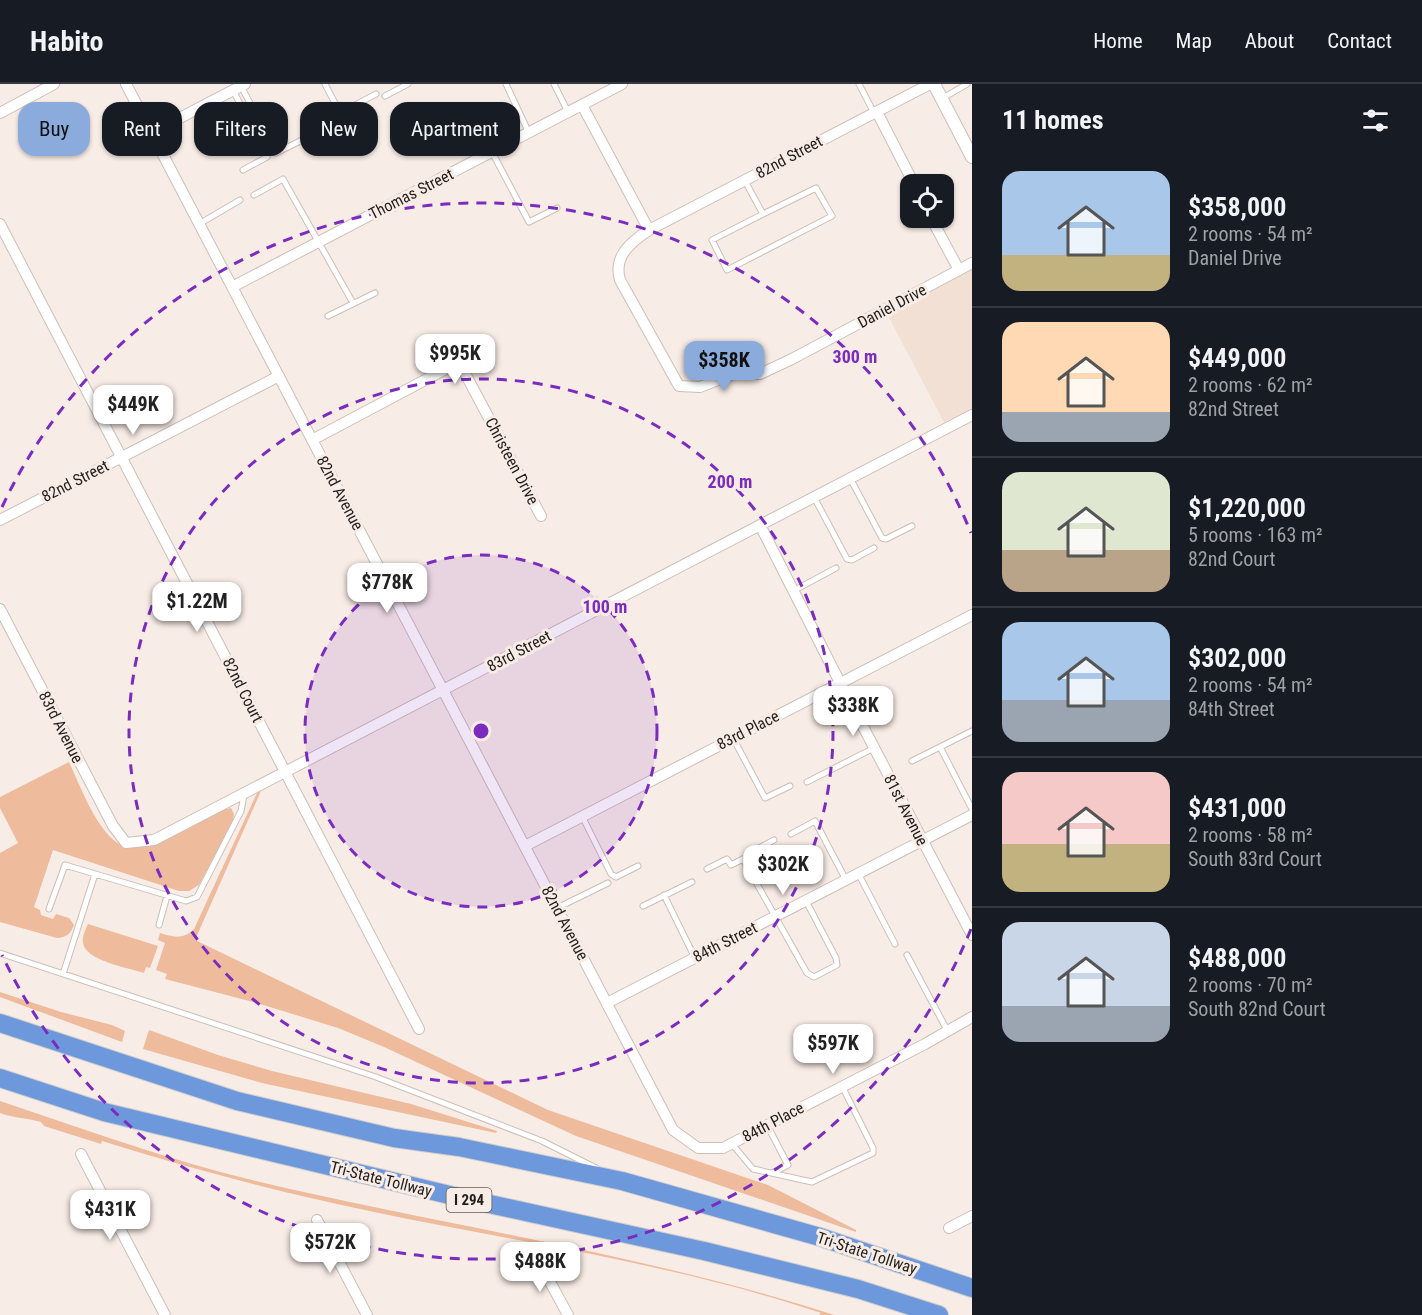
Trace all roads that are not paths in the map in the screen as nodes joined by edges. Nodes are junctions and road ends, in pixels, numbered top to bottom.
1 (54, 84) edge
2 (126, 84) edge
3 (325, 84) edge
4 (408, 84) edge
5 (506, 84) edge
6 (554, 84) edge
7 (622, 84) edge
8 (859, 84) edge
9 (932, 84) edge
10 (968, 84) edge
11 (238, 87) edge
12 (607, 88) edge
13 (376, 94) dead end
14 (385, 96) dead end
15 (941, 99) junction
16 (135, 102) edge
17 (582, 105) junction
18 (568, 112) junction
19 (875, 112) junction
20 (0, 113) edge
21 (182, 117) edge
22 (529, 133) junction
23 (520, 138) edge
24 (300, 141) edge
25 (163, 156) edge
26 (484, 156) edge
27 (494, 156) edge
28 (972, 157) edge
29 (243, 170) dead end
30 (909, 174) edge
31 (745, 180) junction
32 (254, 195) dead end
33 (240, 200) dead end
34 (557, 208) dead end
35 (763, 214) junction
36 (0, 224) edge
37 (199, 224) junction
38 (936, 228) edge
39 (649, 230) junction
40 (318, 242) junction
41 (972, 263) edge
42 (959, 270) junction
43 (232, 286) junction
44 (375, 293) dead end
45 (353, 303) junction
46 (328, 316) dead end
47 (279, 376) junction
48 (972, 415) edge
49 (312, 440) junction
50 (122, 457) junction
51 (850, 478) junction
52 (814, 497) junction
53 (541, 516) dead end
54 (0, 520) edge
55 (760, 525) junction
56 (912, 526) dead end
57 (874, 548) dead end
58 (836, 568) dead end
59 (795, 590) junction
60 (0, 609) edge
61 (972, 615) edge
62 (840, 683) junction
63 (443, 690) junction
64 (972, 731) edge
65 (733, 738) junction
66 (940, 747) junction
67 (874, 748) junction
68 (912, 761) dead end
69 (286, 772) junction
70 (807, 782) dead end
71 (790, 786) dead end
72 (244, 794) junction
73 (972, 809) edge
74 (972, 815) edge
75 (582, 816) junction
76 (791, 834) dead end
77 (774, 840) dead end
78 (922, 841) junction
79 (126, 843) joint
80 (525, 846) junction
81 (743, 859) junction
82 (638, 866) dead end
83 (706, 869) dead end
84 (858, 873) junction
85 (95, 874) junction
86 (846, 880) junction
87 (692, 882) dead end
88 (608, 883) dead end
89 (664, 895) junction
90 (167, 896) junction
91 (806, 901) junction
92 (643, 906) dead end
93 (557, 908) junction
94 (49, 909) dead end
95 (775, 916) junction
96 (159, 925) dead end
97 (972, 934) edge
98 (895, 944) dead end
99 (0, 953) edge
100 (906, 955) dead end
101 (695, 958) junction
102 (63, 974) junction
103 (607, 1003) junction
104 (972, 1017) edge
105 (0, 1023) edge
106 (419, 1029) dead end
107 (947, 1030) junction
108 (0, 1078) edge
109 (842, 1086) junction
110 (767, 1125) junction
111 (732, 1144) junction
112 (698, 1148) joint
113 (81, 1154) dead end
114 (772, 1173) junction
115 (622, 1181) junction
116 (972, 1216) edge
117 (317, 1220) dead end
118 (949, 1228) dead end
119 (537, 1258) dead end
120 (972, 1288) edge
121 (165, 1315) edge
122 (367, 1315) edge
123 (568, 1315) edge
124 (939, 1315) edge

1 - 20 street
2 - 16 street, 82nd Avenue
3 - 13 lane
4 - 14 lane
5 - 22 lane
6 - 18 lane
7 - 12 street, Thomas Street
8 - 19 lane
9 - 15 street
9 - 19 street, 82nd Street
10 - 15 lane
11 - 21 street
11 - 24 lane
11 - 29 lane
12 - 17 street, Thomas Street
15 - 28 street
17 - 18 street, Thomas Street
17 - 39 street
18 - 22 street, Thomas Street
19 - 30 street
19 - 31 street, 82nd Street
22 - 23 street, Thomas Street
25 - 37 street, 82nd Avenue
26 - 40 street, Thomas Street
27 - 34 lane
31 - 35 lane
31 - 39 street, 82nd Street
32 - 40 lane
33 - 37 lane
35 - 35 lane
36 - 50 street, 82nd Court
37 - 43 street, 82nd Avenue
38 - 42 street
39 - 42 street, Daniel Drive
40 - 43 street, Thomas Street
40 - 45 lane
41 - 42 street, Daniel Drive
43 - 47 street, 82nd Avenue
44 - 45 lane
45 - 46 lane
47 - 49 street, 82nd Avenue
47 - 50 street, 82nd Street
48 - 51 street, 83rd Street
49 - 53 street, Christeen Drive
49 - 63 street, 82nd Avenue
50 - 54 street, 82nd Street
50 - 69 street, 82nd Court
51 - 52 street, 83rd Street
51 - 56 lane
52 - 55 street, 83rd Street
52 - 57 lane
55 - 59 street, 81st Avenue
55 - 63 street, 83rd Street
58 - 59 lane
59 - 62 street, 81st Avenue
60 - 79 street, 83rd Avenue
61 - 62 street, 83rd Place
62 - 65 street, 83rd Place
62 - 67 street, 81st Avenue
63 - 69 street, 83rd Street
63 - 80 street, 82nd Avenue
64 - 66 lane
65 - 71 lane
65 - 75 street, 83rd Place
66 - 68 lane
66 - 73 lane
67 - 70 lane
67 - 78 street, 81st Avenue
69 - 72 street, 83rd Street
69 - 106 street, 82nd Court
72 - 79 street, 83rd Street
72 - 90 lane
74 - 78 street, 84th Street
75 - 80 street, 83rd Place
75 - 82 lane
76 - 86 lane
77 - 81 lane
78 - 84 street, 84th Street
78 - 97 street, 81st Avenue
80 - 93 street, 82nd Avenue
81 - 83 lane
81 - 95 lane
84 - 86 street, 84th Street
84 - 98 lane
85 - 90 lane
85 - 94 lane
85 - 102 lane
86 - 91 street, 84th Street
87 - 89 lane
88 - 93 lane
89 - 92 lane
89 - 101 lane
90 - 96 lane
91 - 95 street, 84th Street
91 - 95 lane
93 - 103 street, 82nd Avenue
95 - 101 street, 84th Street
99 - 102 lane, Tri-State Tollway
100 - 107 lane
101 - 103 street, 84th Street
102 - 115 lane, Tri-State Tollway
103 - 112 street, 82nd Avenue
104 - 107 street, 84th Place
105 - 115 highway, Tri-State Tollway
107 - 109 street, 84th Place
108 - 124 highway, Tri-State Tollway / I 294
109 - 110 street, 84th Place
109 - 114 lane
110 - 111 street, 84th Place
110 - 114 lane
111 - 112 street, 84th Place
111 - 114 lane
113 - 121 street
115 - 120 highway, Tri-State Tollway
116 - 118 street
117 - 122 street
119 - 123 street

